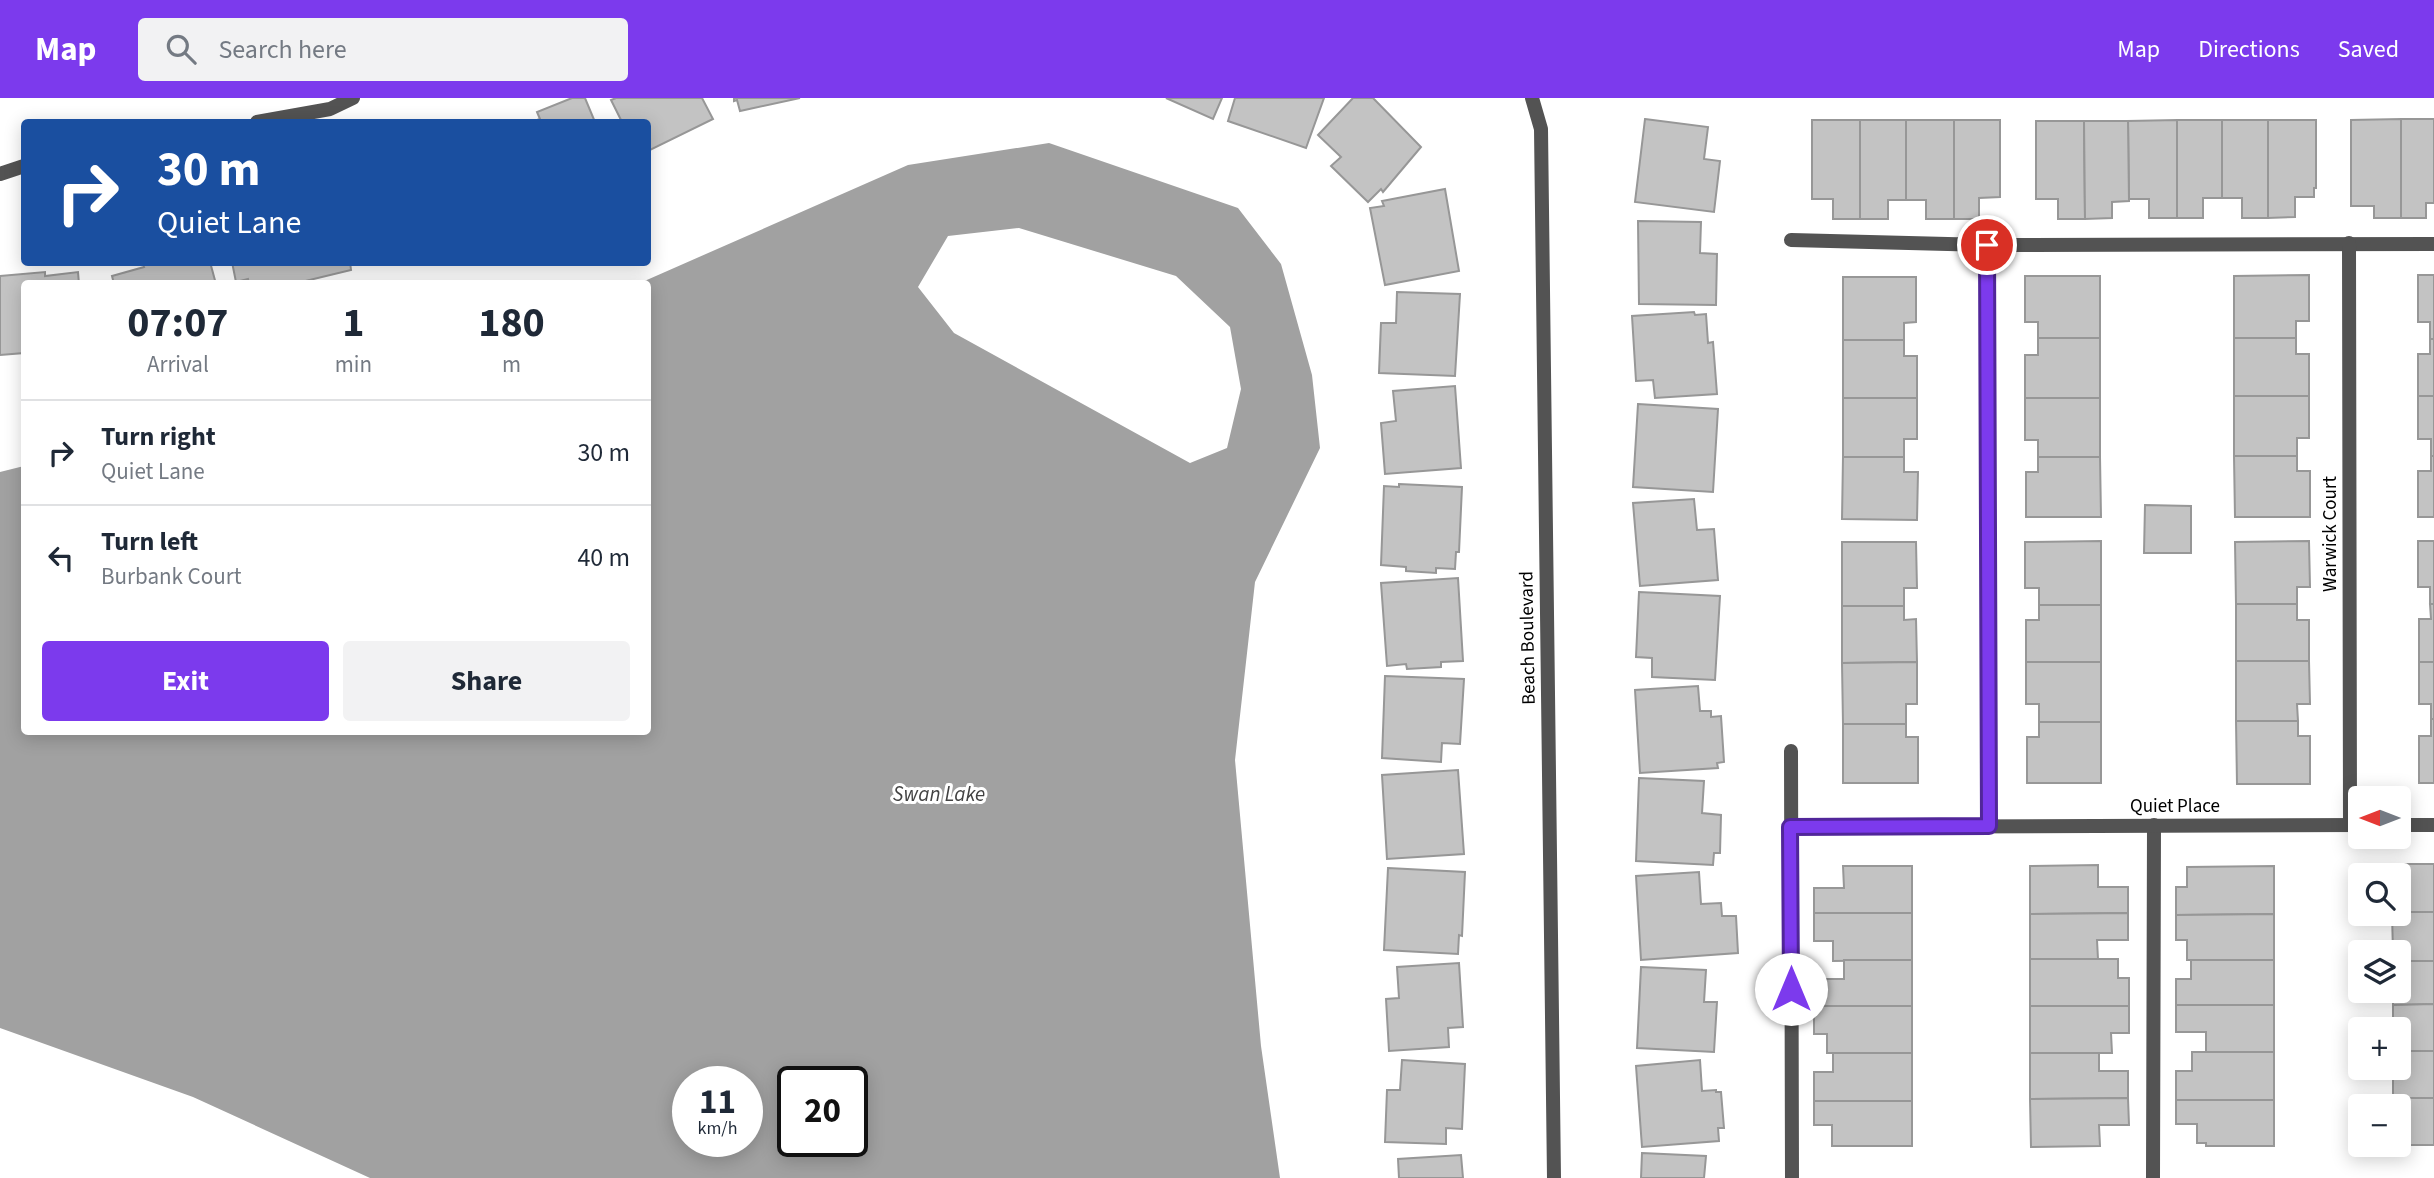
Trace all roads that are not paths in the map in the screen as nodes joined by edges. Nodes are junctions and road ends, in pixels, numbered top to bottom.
1 (353, 98) edge
2 (1532, 98) edge
3 (274, 119) edge
4 (21, 167) edge
5 (0, 174) edge
6 (1791, 240) dead end
7 (2349, 243) junction
8 (2434, 244) edge
9 (1987, 245) junction
10 (1791, 751) dead end
11 (2355, 786) edge
12 (2154, 825) junction
13 (2348, 825) edge
14 (2412, 825) edge
15 (2434, 825) edge
16 (1989, 826) junction
17 (1790, 827) junction
18 (1554, 1178) edge
19 (1792, 1178) edge
20 (2152, 1178) edge

1 - 3 street
2 - 18 street, Beach Boulevard
4 - 5 street
6 - 9 street
7 - 8 street
7 - 9 street
7 - 11 street, Warwick Court
9 - 16 street
10 - 17 street
12 - 13 street, Quiet Place
12 - 16 street, Quiet Place
12 - 20 street
14 - 15 street
16 - 17 street, Quiet Place
17 - 19 street

